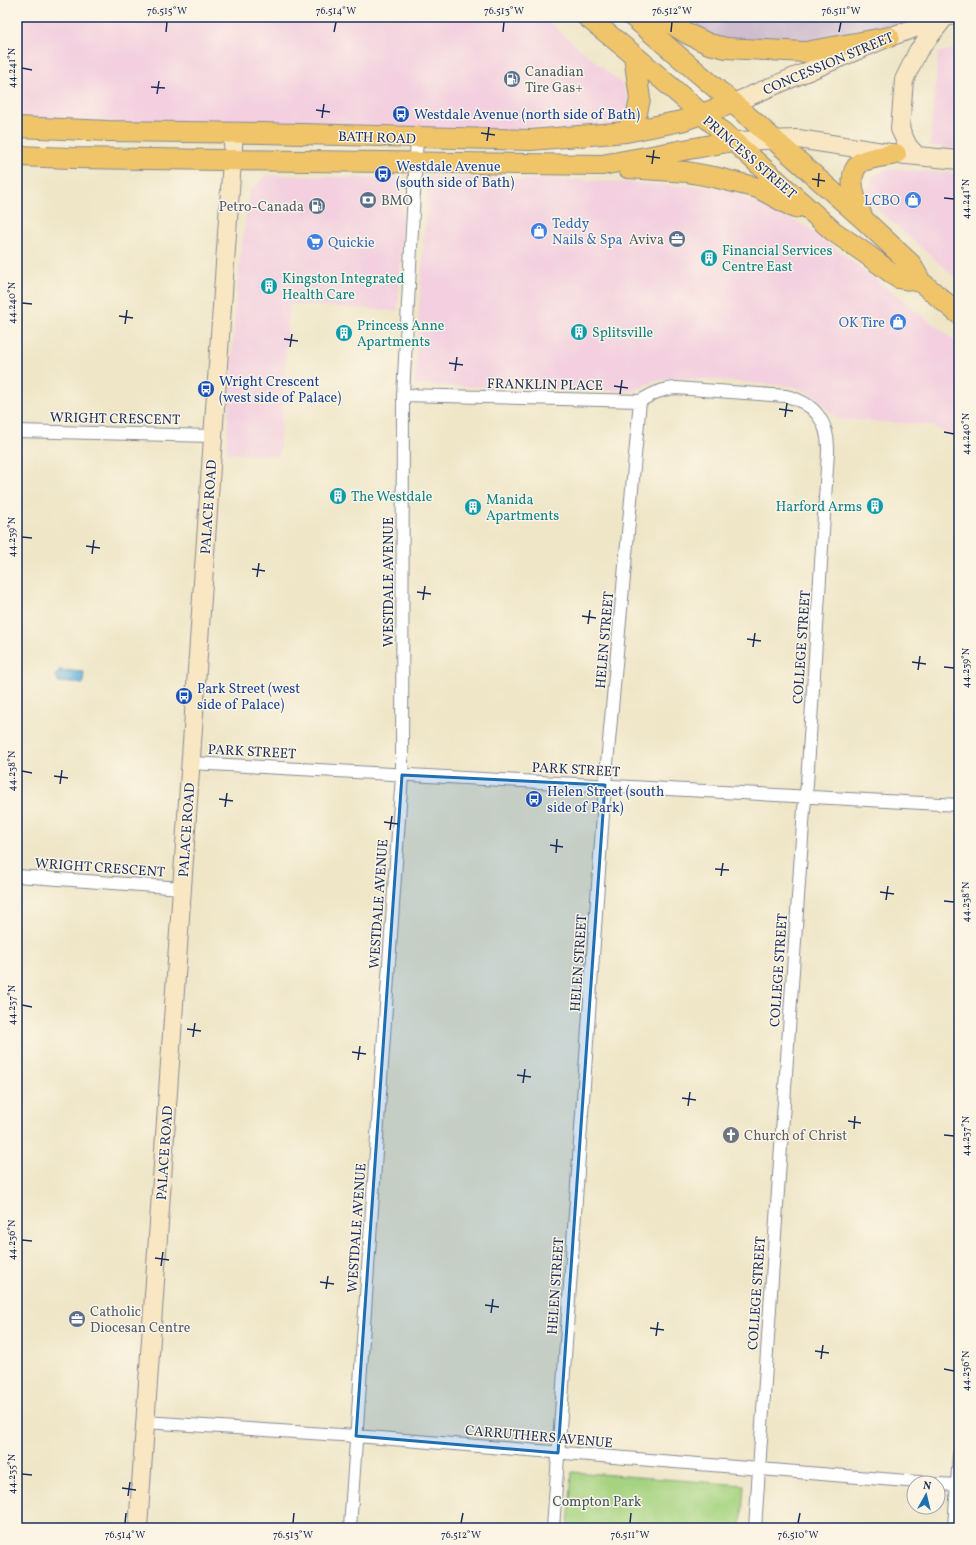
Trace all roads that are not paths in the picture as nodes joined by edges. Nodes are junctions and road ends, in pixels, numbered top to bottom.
1 (587, 17) edge
2 (632, 17) edge
3 (660, 17) edge
4 (946, 17) edge
5 (889, 37) junction
6 (634, 55) junction
7 (733, 102) junction
8 (701, 114) junction
9 (17, 127) edge
10 (234, 132) junction
11 (626, 132) junction
12 (417, 138) junction
13 (775, 139) junction
14 (733, 141) junction
15 (896, 154) junction
16 (17, 156) edge
17 (917, 156) junction
18 (959, 160) edge
19 (232, 161) junction
20 (416, 162) junction
21 (602, 165) junction
22 (862, 218) junction
23 (833, 231) junction
24 (921, 282) junction
25 (959, 314) edge
26 (403, 395) junction
27 (640, 401) junction
28 (17, 431) edge
29 (212, 436) junction
30 (191, 763) junction
31 (402, 774) junction
32 (606, 786) junction
33 (806, 796) junction
34 (959, 805) edge
35 (17, 876) edge
36 (182, 888) junction
37 (145, 1422) junction
38 (356, 1436) junction
39 (558, 1453) junction
40 (959, 1455) edge
41 (759, 1469) junction
42 (906, 1481) edge
43 (946, 1484) edge
44 (958, 1485) edge
45 (138, 1528) edge
46 (350, 1528) edge
47 (554, 1528) edge
48 (755, 1528) edge
49 (954, 1528) edge

1 - 6 main road, PRINCESS STREET
2 - 7 main road, PRINCESS STREET
3 - 5 main road
4 - 5 street, CONCESSION STREET
4 - 17 street
5 - 7 street, CONCESSION STREET
6 - 8 main road, PRINCESS STREET
6 - 11 main road
7 - 8 main road, BATH ROAD
7 - 13 main road, PRINCESS STREET
8 - 11 main road, BATH ROAD
8 - 14 main road, PRINCESS STREET
9 - 10 main road, BATH ROAD
10 - 12 main road, BATH ROAD
10 - 19 street, PALACE ROAD
11 - 12 main road, BATH ROAD
12 - 20 street, WESTDALE AVENUE
13 - 14 street
13 - 15 street
13 - 22 main road, PRINCESS STREET
14 - 21 main road, BATH ROAD
14 - 23 main road, PRINCESS STREET
15 - 17 street
15 - 22 main road
16 - 19 main road, BATH ROAD
17 - 18 street
19 - 20 main road, BATH ROAD
19 - 29 street, PALACE ROAD
20 - 21 main road, BATH ROAD
20 - 26 street, WESTDALE AVENUE
21 - 23 main road
22 - 24 main road, PRINCESS STREET
23 - 24 main road, PRINCESS STREET
24 - 25 main road, PRINCESS STREET
26 - 27 street, FRANKLIN PLACE
26 - 31 street, WESTDALE AVENUE
27 - 32 street, HELEN STREET
27 - 33 street, COLLEGE STREET
28 - 29 street, WRIGHT CRESCENT
29 - 30 street, PALACE ROAD
30 - 31 street, PARK STREET
30 - 36 street, PALACE ROAD
31 - 32 street, PARK STREET
31 - 38 street, WESTDALE AVENUE
32 - 33 street, PARK STREET
32 - 39 street, HELEN STREET
33 - 34 street, PARK STREET
33 - 41 street, COLLEGE STREET
35 - 36 street, WRIGHT CRESCENT
36 - 37 street, PALACE ROAD
37 - 38 street, CARRUTHERS AVENUE
37 - 45 street, PALACE ROAD
38 - 39 street, CARRUTHERS AVENUE
38 - 46 street, WESTDALE AVENUE
39 - 41 street, CARRUTHERS AVENUE
39 - 47 street, HELEN STREET
40 - 44 street
41 - 42 street, CARRUTHERS AVENUE
41 - 48 street, COLLEGE STREET
43 - 44 street
44 - 49 street

